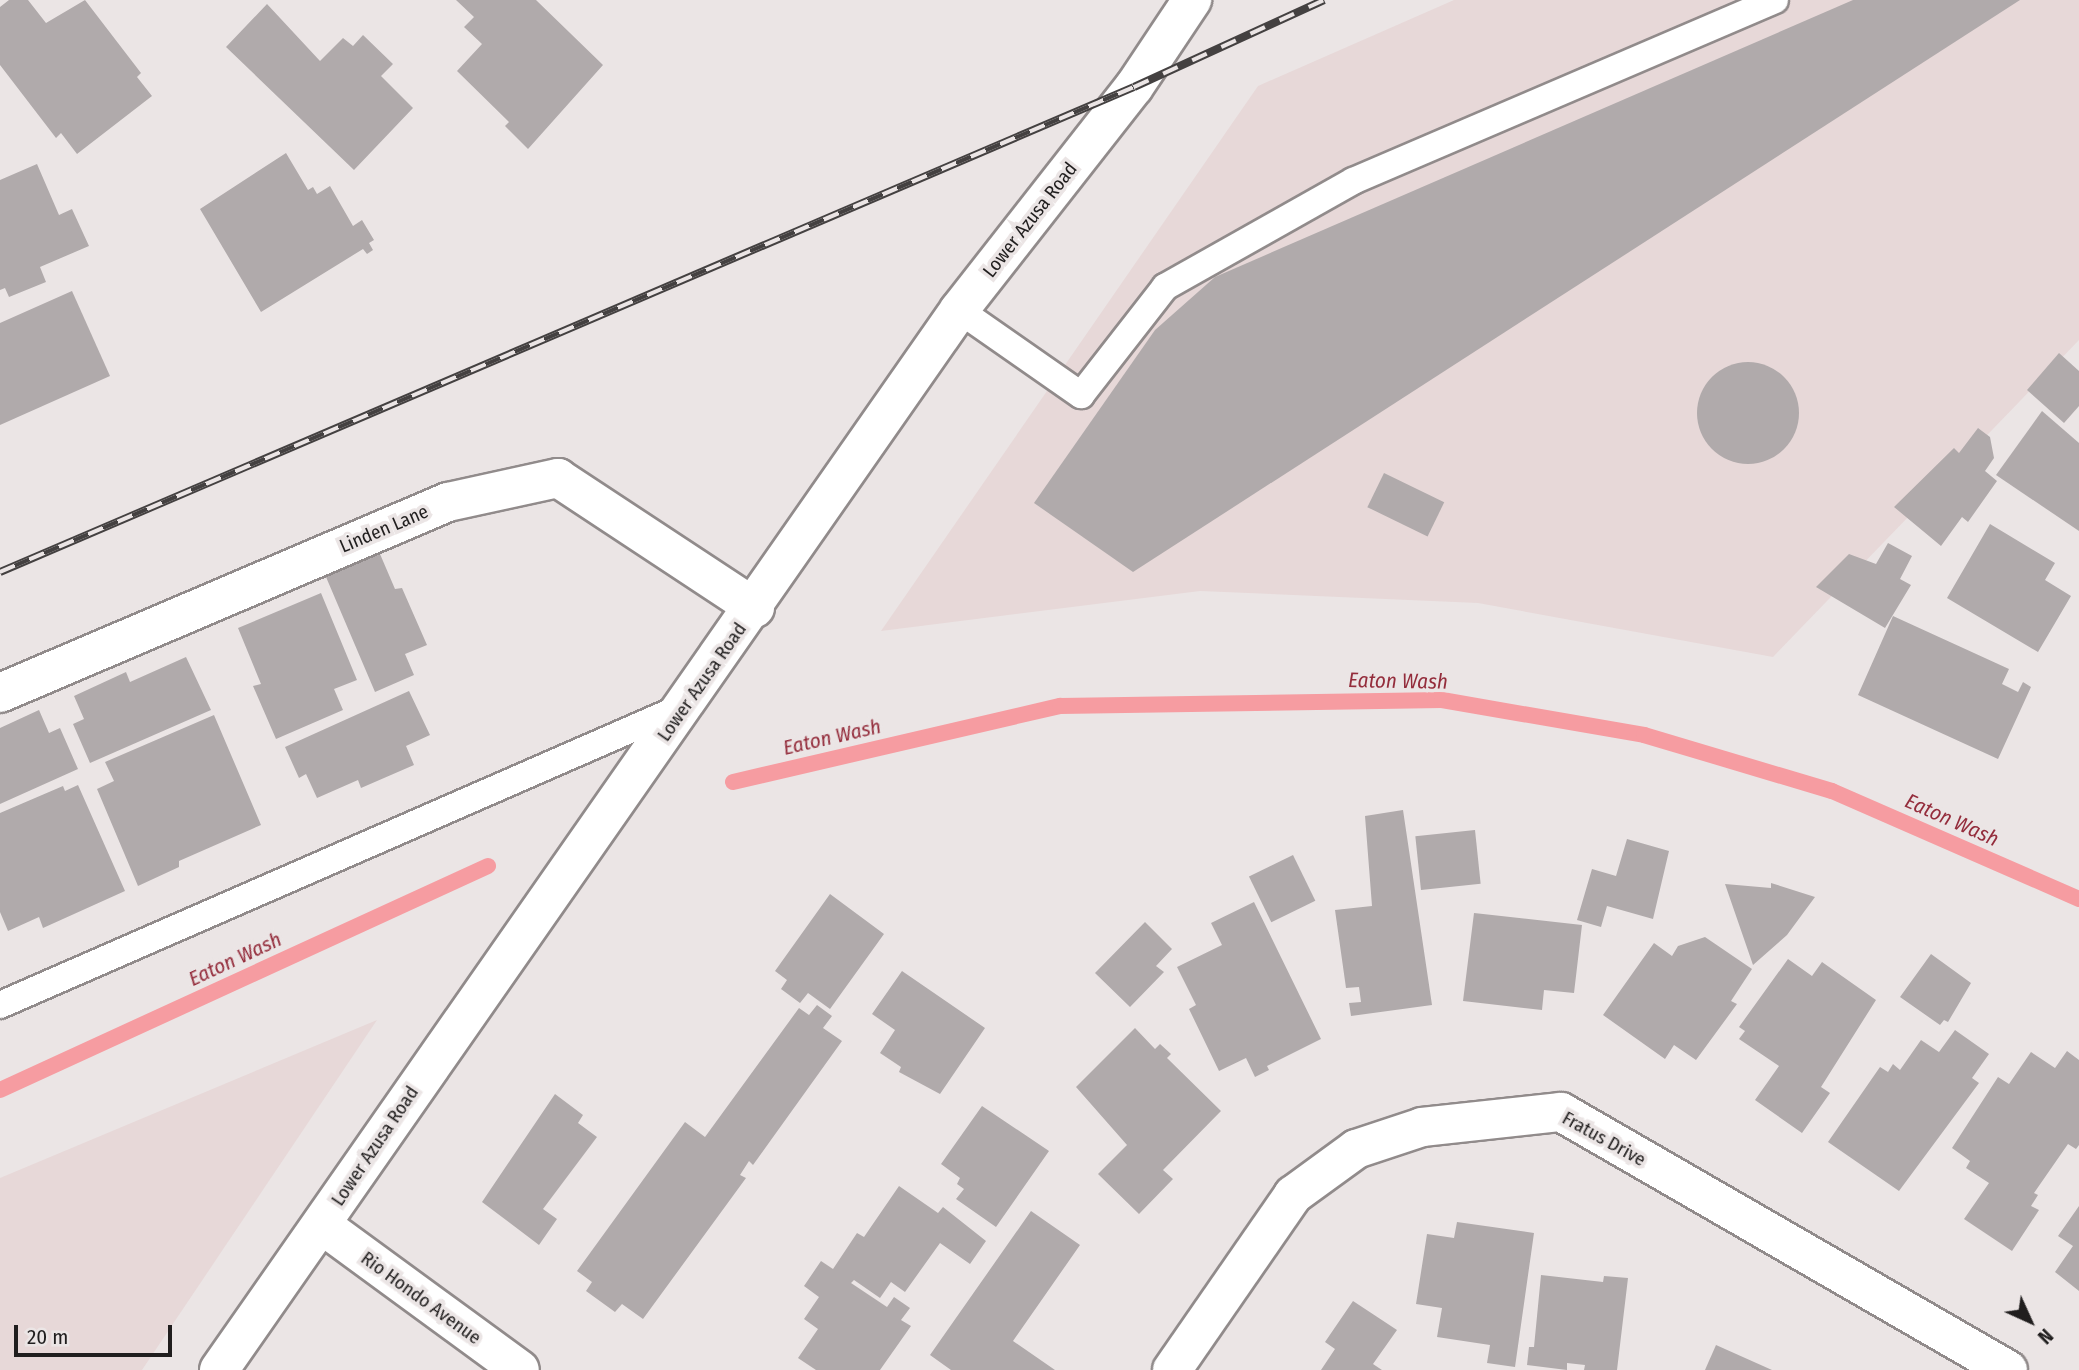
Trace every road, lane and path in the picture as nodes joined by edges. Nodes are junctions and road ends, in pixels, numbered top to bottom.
1 (1192, 0) edge
2 (1775, 0) edge
3 (959, 310) junction
4 (755, 608) junction
5 (0, 693) edge
6 (673, 721) junction
7 (0, 1004) edge
8 (322, 1225) junction
9 (219, 1370) edge
10 (520, 1370) edge
11 (1172, 1370) edge
12 (2008, 1370) edge

1 - 3 street, Lower Azusa Road
2 - 3 lane
3 - 4 street, Lower Azusa Road
4 - 5 street, Linden Lane
4 - 6 street, Lower Azusa Road
6 - 7 lane
6 - 8 street, Lower Azusa Road
8 - 9 street, Lower Azusa Road
8 - 10 street, Rio Hondo Avenue
11 - 12 street, Fratus Drive

